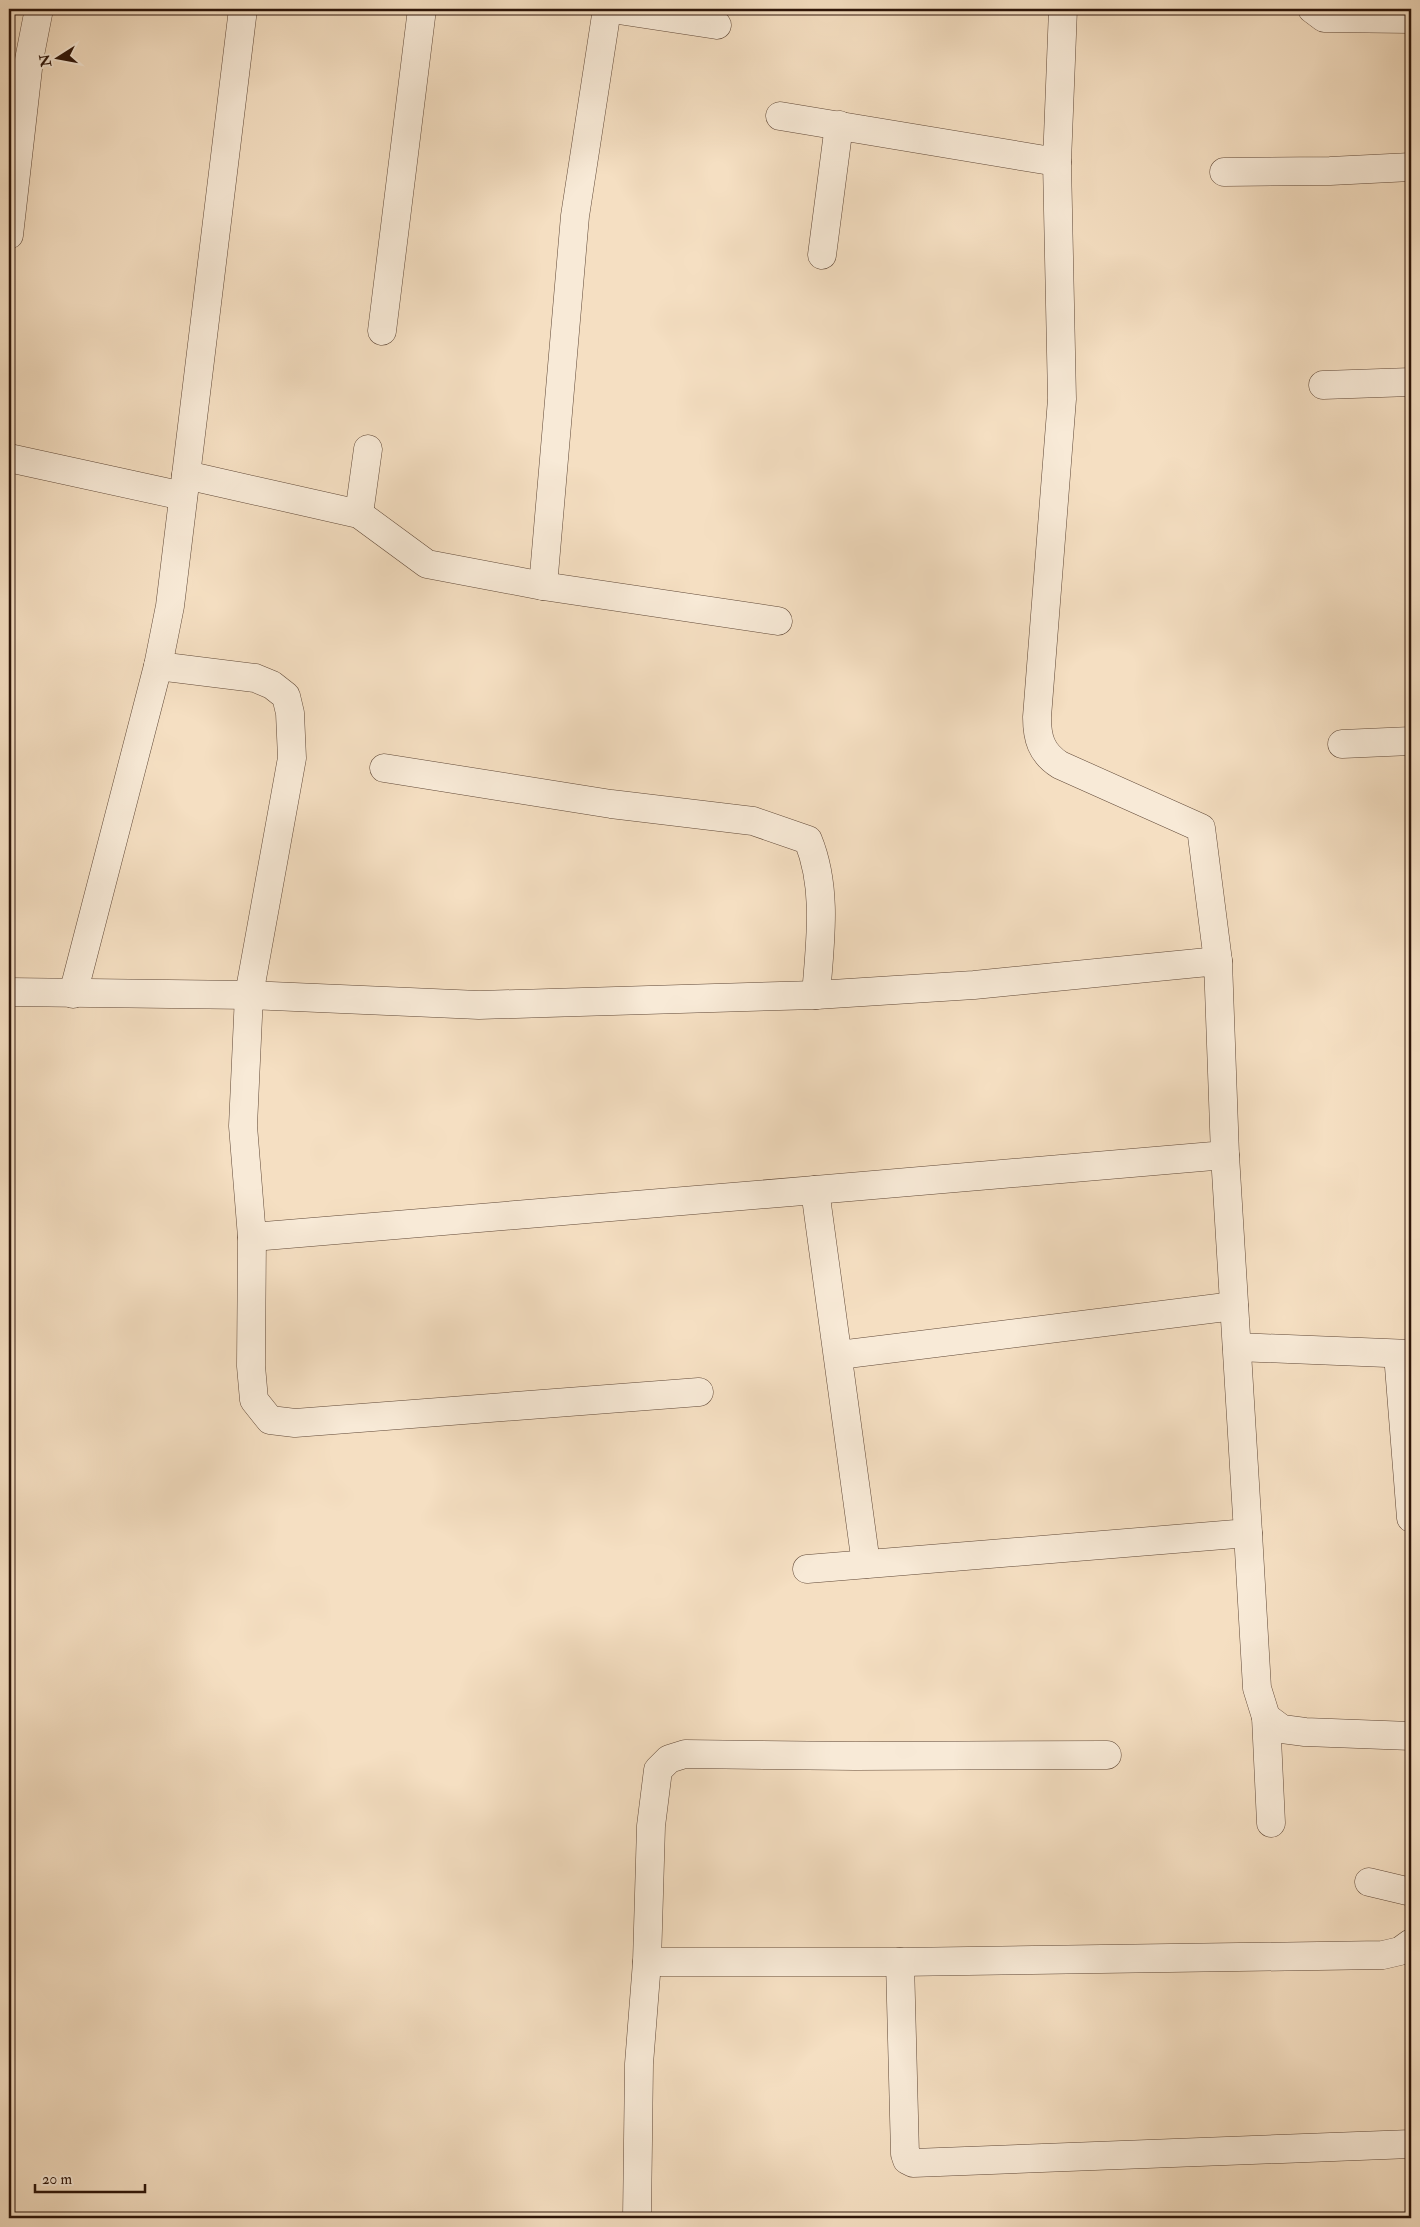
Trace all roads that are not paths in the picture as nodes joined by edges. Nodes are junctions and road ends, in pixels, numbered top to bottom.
1 (39, 9) edge
2 (243, 9) edge
3 (422, 9) edge
4 (607, 9) edge
5 (612, 9) edge
6 (1063, 9) edge
7 (1312, 9) edge
8 (1411, 19) edge
9 (717, 25) dead end
10 (19, 58) edge
11 (780, 116) dead end
12 (839, 125) junction
13 (1057, 162) junction
14 (1411, 167) edge
15 (1224, 172) dead end
16 (9, 235) edge
17 (822, 255) dead end
18 (382, 331) dead end
19 (1411, 382) edge
20 (1323, 385) dead end
21 (368, 449) dead end
22 (9, 458) edge
23 (185, 486) junction
24 (359, 514) junction
25 (543, 586) junction
26 (778, 621) dead end
27 (158, 666) junction
28 (1411, 742) edge
29 (1342, 744) dead end
30 (384, 768) dead end
31 (1218, 961) junction
32 (9, 992) edge
33 (73, 994) junction
34 (249, 995) junction
35 (816, 995) junction
36 (1225, 1155) junction
37 (815, 1190) junction
38 (252, 1237) junction
39 (1234, 1306) junction
40 (1236, 1348) junction
41 (1405, 1354) edge
42 (839, 1355) junction
43 (699, 1392) dead end
44 (1411, 1518) edge
45 (1248, 1533) junction
46 (866, 1564) junction
47 (807, 1569) dead end
48 (1266, 1717) junction
49 (1411, 1736) edge
50 (1107, 1755) dead end
51 (1271, 1823) dead end
52 (1369, 1882) dead end
53 (1411, 1892) edge
54 (1411, 1944) edge
55 (647, 1962) junction
56 (900, 1962) junction
57 (1411, 2144) edge
58 (637, 2218) edge

1 - 10 street
2 - 23 street
3 - 18 street
4 - 25 street
5 - 9 street
6 - 13 street
7 - 8 street
10 - 16 street
11 - 12 street
12 - 13 street
12 - 17 street
13 - 31 street
14 - 15 street
19 - 20 street
21 - 24 street
22 - 23 street
23 - 24 street
23 - 27 street
24 - 25 street
25 - 26 street
27 - 33 street
27 - 34 street
28 - 29 street
30 - 35 street
31 - 35 street
31 - 36 street
32 - 33 street
33 - 34 street
34 - 35 street
34 - 38 street
36 - 37 street
36 - 39 street
37 - 38 street
37 - 42 street
38 - 43 street
39 - 40 street
39 - 42 street
40 - 41 street
40 - 45 street
41 - 44 street
42 - 46 street
45 - 46 street
45 - 48 street
46 - 47 street
48 - 49 street
48 - 51 street
50 - 55 street
52 - 53 street
54 - 56 street
55 - 56 street
55 - 58 street
56 - 57 street

